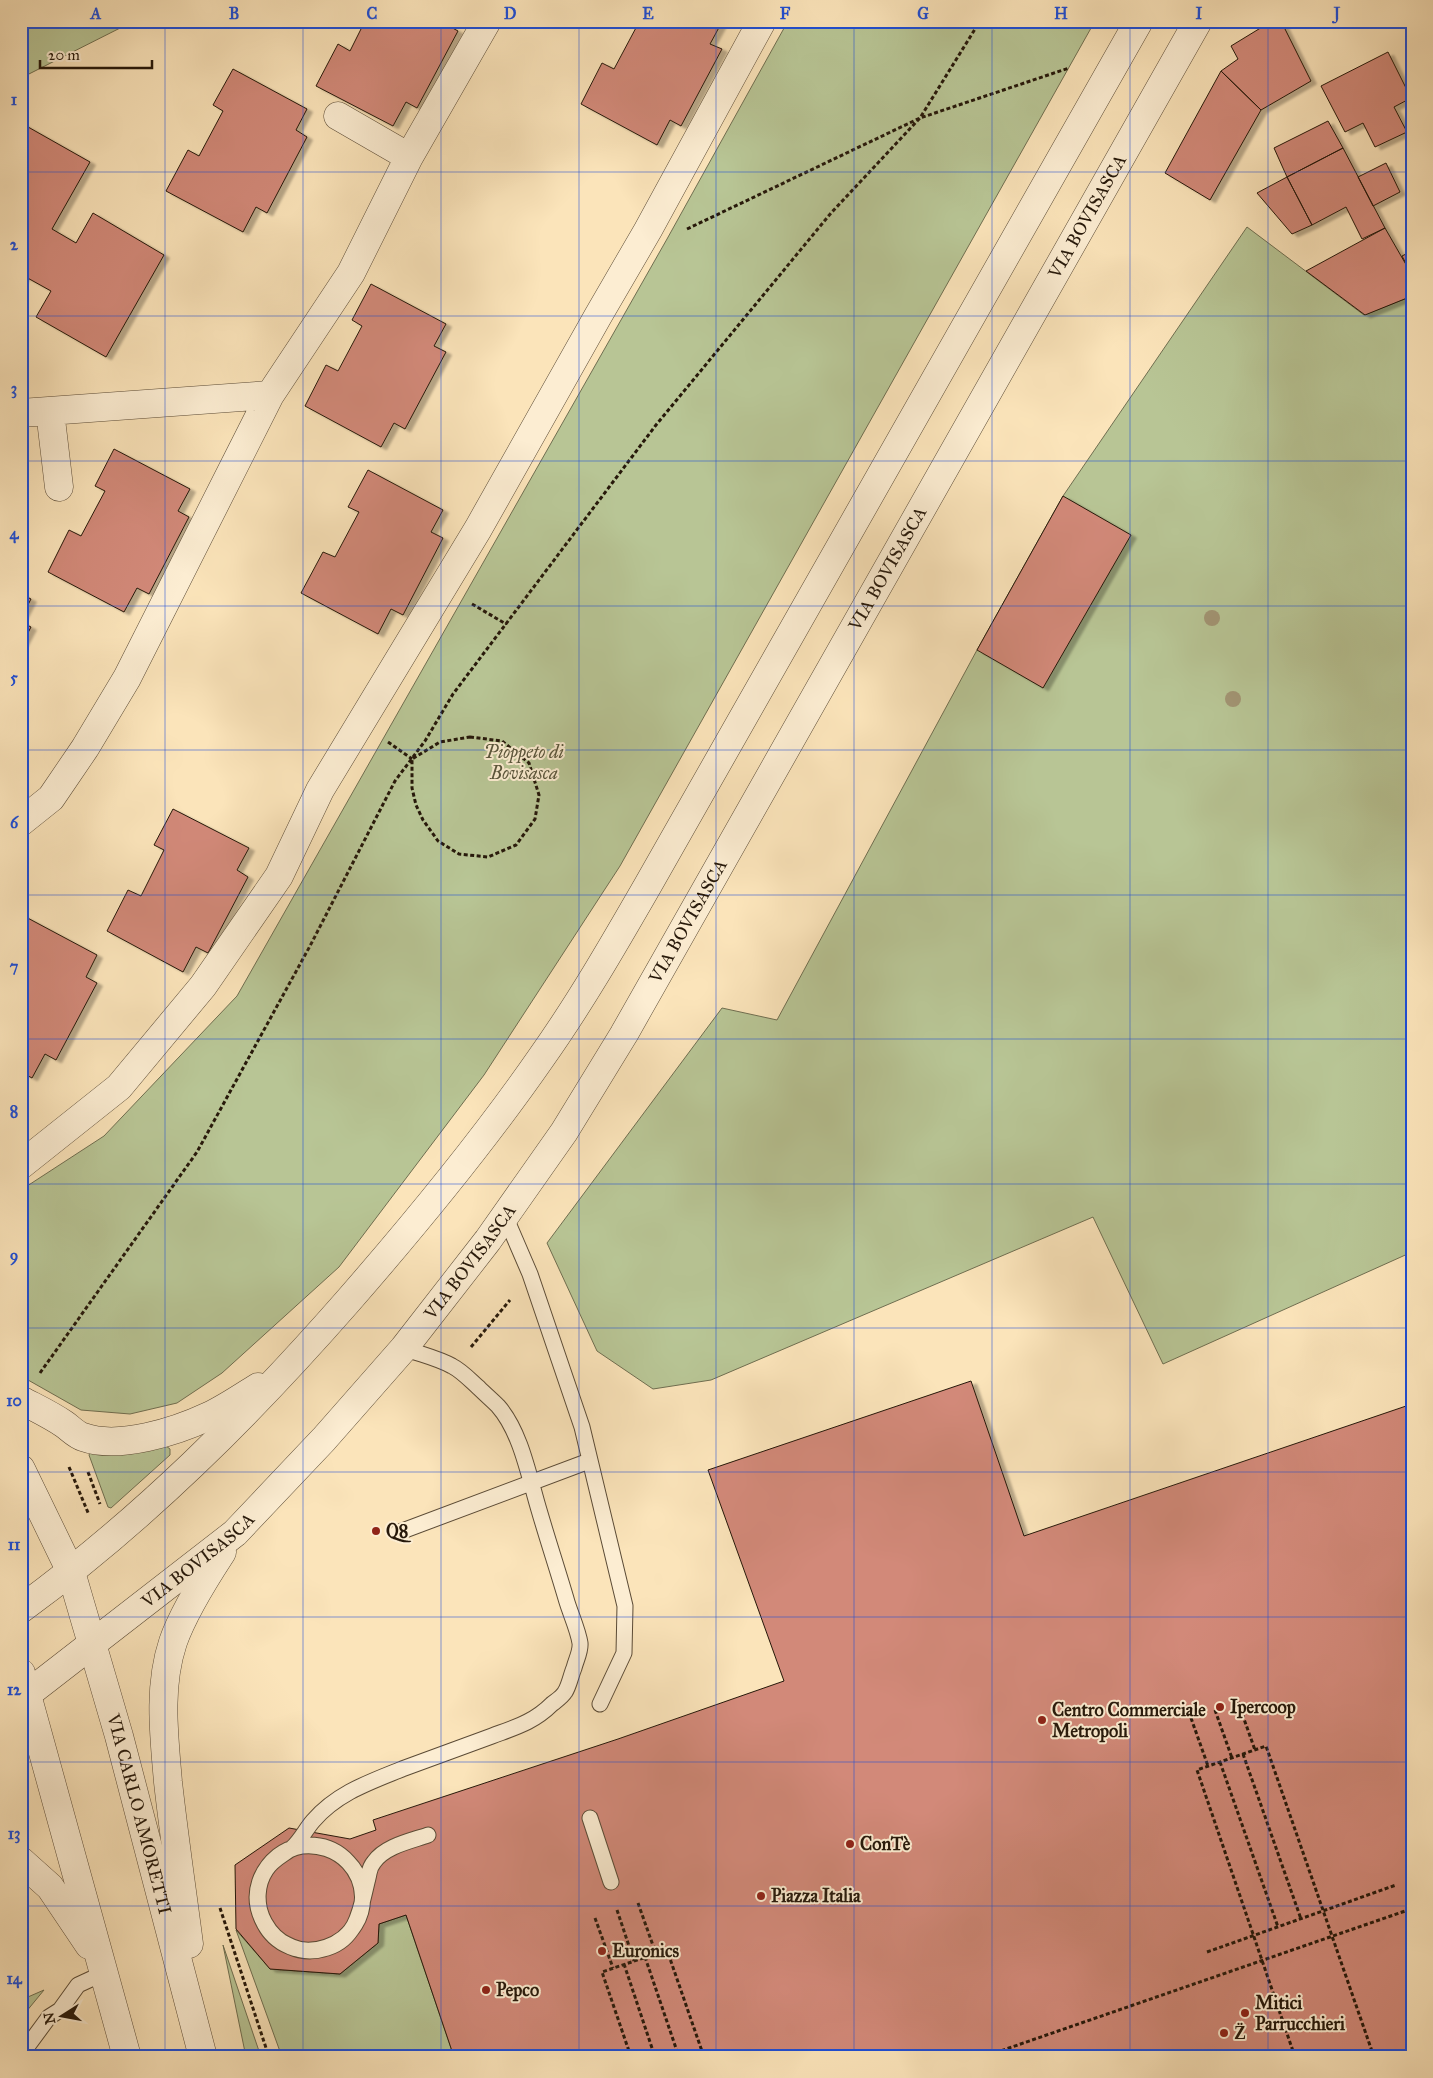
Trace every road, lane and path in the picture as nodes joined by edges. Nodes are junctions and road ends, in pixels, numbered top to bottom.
1 (488, 21) edge
2 (762, 21) edge
3 (980, 21) edge
4 (1138, 21) edge
5 (1198, 21) edge
6 (1069, 68) dead end
7 (338, 116) dead end
8 (920, 118) junction
9 (409, 157) junction
10 (648, 230) junction
11 (270, 395) junction
12 (50, 411) junction
13 (21, 412) edge
14 (59, 487) dead end
15 (412, 759) junction
16 (21, 822) edge
17 (21, 1165) edge
18 (506, 1216) junction
19 (511, 1298) dead end
20 (404, 1348) junction
21 (467, 1352) dead end
22 (290, 1368) junction
23 (28, 1390) edge
24 (66, 1461) dead end
25 (590, 1461) junction
26 (86, 1468) dead end
27 (21, 1469) edge
28 (531, 1483) junction
29 (103, 1511) dead end
30 (90, 1517) dead end
31 (235, 1533) junction
32 (397, 1533) dead end
33 (71, 1572) junction
34 (21, 1609) edge
35 (92, 1645) junction
36 (23, 1689) edge
37 (1238, 1702) dead end
38 (600, 1704) dead end
39 (1215, 1710) dead end
40 (1191, 1718) dead end
41 (1255, 1750) junction
42 (1243, 1754) junction
43 (1232, 1758) junction
44 (1220, 1762) junction
45 (1208, 1766) junction
46 (590, 1818) dead end
47 (428, 1835) dead end
48 (292, 1848) junction
49 (21, 1861) edge
50 (611, 1882) dead end
51 (1396, 1885) dead end
52 (362, 1897) junction
53 (218, 1899) dead end
54 (638, 1903) dead end
55 (617, 1910) dead end
56 (1408, 1910) dead end
57 (260, 1915) junction
58 (595, 1918) dead end
59 (1301, 1919) junction
60 (1278, 1927) junction
61 (353, 1928) junction
62 (1332, 1936) junction
63 (295, 1949) junction
64 (311, 1951) junction
65 (1207, 1952) dead end
66 (656, 1954) junction
67 (645, 1957) junction
68 (1262, 1960) junction
69 (634, 1961) junction
70 (624, 1964) junction
71 (103, 1968) junction
72 (613, 1968) junction
73 (21, 2055) edge
74 (127, 2057) edge
75 (204, 2057) edge
76 (269, 2057) edge
77 (631, 2057) edge
78 (655, 2057) edge
79 (679, 2057) edge
80 (704, 2057) edge
81 (983, 2057) edge
82 (1295, 2057) edge
83 (1374, 2057) edge

1 - 9 street
2 - 10 street
3 - 8 path
4 - 22 street
5 - 18 street, VIA BOVISASCA
6 - 8 path
7 - 9 street
8 - 10 path
8 - 15 path
9 - 11 street
10 - 17 street
11 - 12 street
11 - 16 street
12 - 13 street
12 - 14 street
15 - 15 path
15 - 23 path
18 - 20 street, VIA BOVISASCA
18 - 25 lane
19 - 21 path
20 - 28 lane
20 - 31 street, VIA BOVISASCA
22 - 23 street
22 - 33 street
24 - 30 path
25 - 28 lane
25 - 38 lane
26 - 29 path
27 - 33 street, VIA CARLO AMORETTI
28 - 32 lane
28 - 48 lane
31 - 35 street, VIA BOVISASCA
31 - 75 street
33 - 34 street
33 - 35 street, VIA CARLO AMORETTI
35 - 36 street, VIA BOVISASCA
35 - 75 street, VIA CARLO AMORETTI
36 - 71 street
37 - 41 path
39 - 43 path
40 - 45 path
41 - 42 path
41 - 83 path
42 - 43 path
42 - 59 path
43 - 44 path
44 - 45 path
44 - 60 path
45 - 82 path
46 - 50 lane
47 - 52 lane
48 - 52 lane
48 - 57 lane
49 - 71 street
51 - 59 path
52 - 61 lane
53 - 76 path
54 - 66 path
55 - 69 path
56 - 62 path
57 - 63 lane
57 - 63 lane
58 - 72 path
59 - 60 path
60 - 65 path
61 - 64 lane
61 - 64 lane
62 - 68 path
62 - 83 path
63 - 64 lane
66 - 67 path
66 - 80 path
67 - 69 path
67 - 79 path
68 - 81 path
68 - 82 path
69 - 70 path
70 - 72 path
70 - 78 path
71 - 73 lane
71 - 74 street
72 - 77 path

